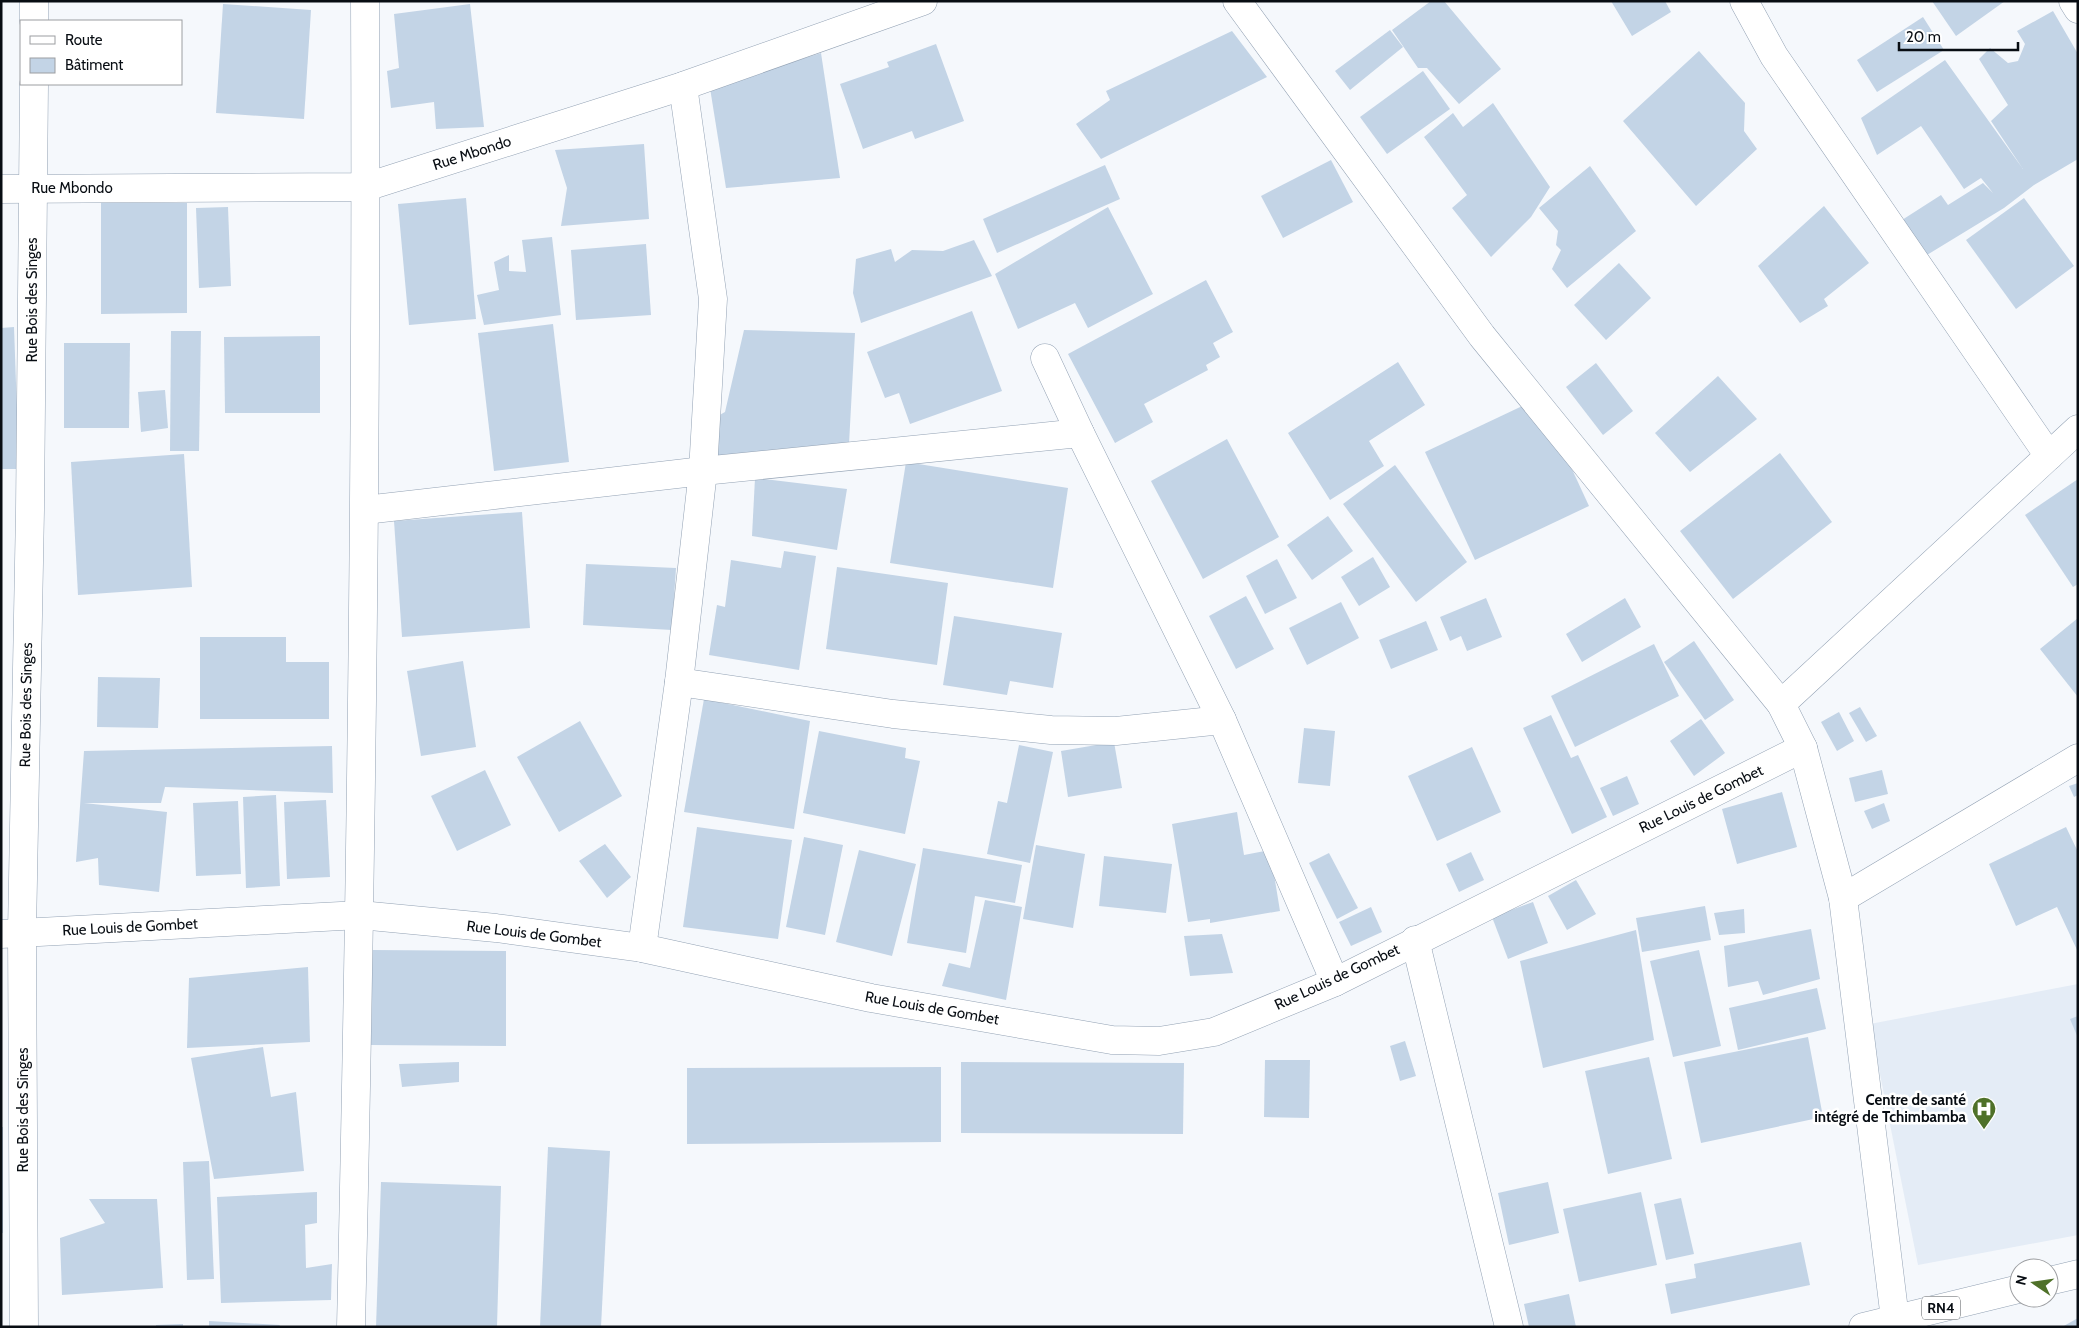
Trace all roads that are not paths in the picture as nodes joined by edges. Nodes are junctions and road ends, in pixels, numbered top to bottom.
1 (34, 1) edge
2 (365, 1) edge
3 (923, 1) edge
4 (1237, 1) edge
5 (1744, 1) edge
6 (2073, 1) edge
7 (2078, 9) edge
8 (34, 20) edge
9 (34, 85) edge
10 (683, 86) junction
11 (1, 188) edge
12 (32, 188) junction
13 (366, 188) junction
14 (1045, 358) dead end
15 (2078, 429) edge
16 (1080, 433) junction
17 (2049, 456) junction
18 (704, 471) junction
19 (364, 510) junction
20 (679, 682) junction
21 (1781, 704) junction
22 (1222, 720) junction
23 (1803, 748) junction
24 (2078, 758) edge
25 (1843, 898) junction
26 (360, 915) junction
27 (12, 933) edge
28 (1415, 940) junction
29 (642, 948) junction
30 (1335, 982) junction
31 (2078, 1274) edge
32 (2059, 1279) edge
33 (2009, 1291) edge
34 (1895, 1319) junction
35 (24, 1327) edge
36 (351, 1327) edge
37 (1508, 1327) edge
38 (1863, 1327) edge

1 - 8 main road
2 - 13 main road
3 - 10 main road, Rue Mbondo
4 - 21 main road
5 - 17 main road
6 - 7 main road
9 - 12 main road, Rue Bois des Singes
10 - 13 main road, Rue Mbondo
10 - 18 main road
11 - 12 main road, Rue Mbondo
12 - 13 main road, Rue Mbondo
12 - 27 main road, Rue Bois des Singes
13 - 19 main road
14 - 16 main road
15 - 17 main road
16 - 18 main road
16 - 22 main road
17 - 21 main road
18 - 19 main road
18 - 20 main road
19 - 26 main road
20 - 22 main road
20 - 29 main road
21 - 23 main road
22 - 30 main road
23 - 25 main road
23 - 28 main road, Rue Louis de Gombet
24 - 25 main road
25 - 34 main road
26 - 27 main road, Rue Louis de Gombet
26 - 29 main road, Rue Louis de Gombet
26 - 36 main road
27 - 35 main road, Rue Bois des Singes
28 - 30 main road, Rue Louis de Gombet
28 - 37 main road
29 - 30 main road, Rue Louis de Gombet
31 - 32 main road
33 - 34 main road, RN4
34 - 38 main road, RN4

